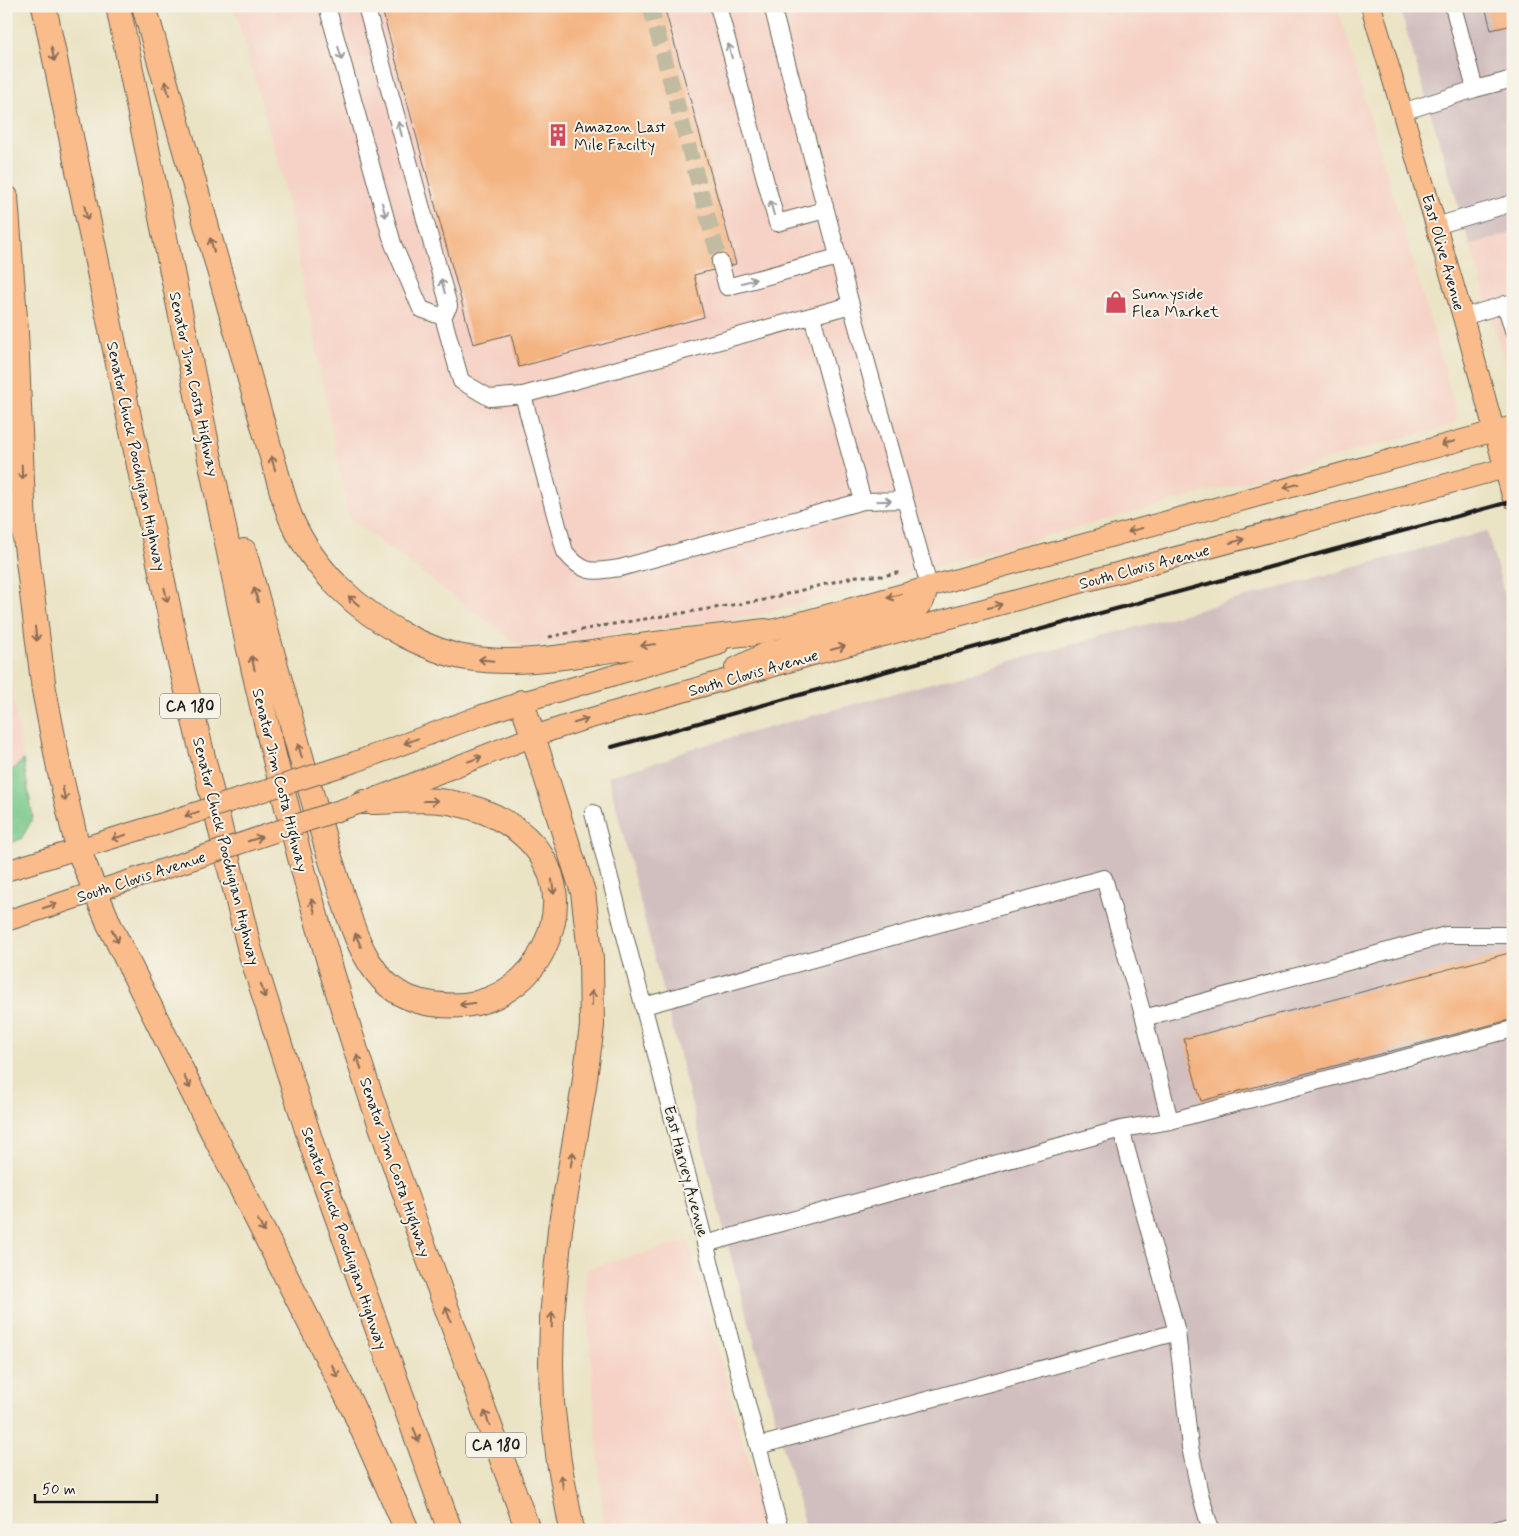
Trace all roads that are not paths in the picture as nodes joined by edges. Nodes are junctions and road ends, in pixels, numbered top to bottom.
1 (44, 6) edge
2 (118, 6) edge
3 (144, 6) edge
4 (327, 6) edge
5 (366, 6) edge
6 (718, 6) edge
7 (772, 6) edge
8 (1371, 6) edge
9 (1453, 6) edge
10 (1513, 79) edge
11 (1475, 89) junction
12 (1402, 112) junction
13 (6, 196) edge
14 (1513, 203) edge
15 (825, 210) junction
16 (1436, 226) junction
17 (838, 257) junction
18 (720, 262) tunnel mouth
19 (1509, 303) edge
20 (850, 305) junction
21 (812, 316) junction
22 (443, 317) junction
23 (1463, 317) junction
24 (1513, 330) edge
25 (188, 350) junction
26 (523, 395) junction
27 (1504, 428) edge
28 (1509, 467) edge
29 (1513, 499) edge
30 (905, 500) junction
31 (863, 501) junction
32 (930, 586) junction
33 (766, 631) junction
34 (691, 690) junction
35 (522, 702) junction
36 (534, 736) junction
37 (364, 802) junction
38 (593, 813) dead end
39 (78, 849) junction
40 (6, 872) edge
41 (94, 892) junction
42 (6, 920) edge
43 (1513, 935) edge
44 (644, 1006) junction
45 (1144, 1018) junction
46 (1513, 1030) edge
47 (1170, 1121) junction
48 (1121, 1129) junction
49 (706, 1244) junction
50 (1177, 1332) junction
51 (758, 1446) junction
52 (1513, 1525) edge
53 (407, 1530) edge
54 (450, 1530) edge
55 (528, 1530) edge
56 (572, 1530) edge
57 (780, 1530) edge
58 (1212, 1530) edge
59 (1496, 1530) edge

1 -> 54 highway, Senator Chuck Poochigian Highway / CA 180
2 - 25 highway, Senator Jim Costa Highway / CA 180
33 -> 3 highway
4 -> 22 lane
22 -> 5 lane
15 -> 6 lane
7 - 15 lane
8 - 12 main road, East Olive Avenue
9 - 11 lane
10 - 11 lane
11 - 12 lane
12 - 16 main road, East Olive Avenue
13 -> 39 highway
14 - 16 lane
15 - 17 lane
16 - 23 main road, East Olive Avenue
18 -> 17 lane
17 - 20 lane
19 - 23 lane
19 - 24 lane
20 - 21 lane
20 - 30 lane
21 - 26 lane
21 - 31 lane
22 - 26 lane
23 - 27 main road, East Olive Avenue
37 -> 25 highway
55 -> 25 highway, Senator Jim Costa Highway / CA 180
26 - 31 lane
27 - 28 main road, East Olive Avenue
27 -> 32 main road
28 - 29 main road, East Olive Avenue
34 -> 28 main road, South Clovis Avenue
31 -> 30 lane
30 - 32 lane
32 -> 33 main road
32 - 34 main road
33 - 35 main road
36 -> 34 main road, South Clovis Avenue
35 - 36 highway
35 -> 39 main road, bridge
37 -> 36 main road, South Clovis Avenue
56 -> 36 highway
41 -> 37 main road, South Clovis Avenue, bridge
38 - 44 lane, East Harvey Avenue
39 - 40 main road
39 - 41 highway
42 -> 41 main road, South Clovis Avenue
41 -> 53 highway
43 - 45 lane
44 - 45 lane
44 - 49 lane, East Harvey Avenue
45 - 47 lane
46 - 47 lane
47 - 48 lane
48 - 49 lane
48 - 50 lane
49 - 51 lane, East Harvey Avenue
50 - 51 lane
50 - 58 lane
51 - 57 lane, East Harvey Avenue
52 - 59 lane

